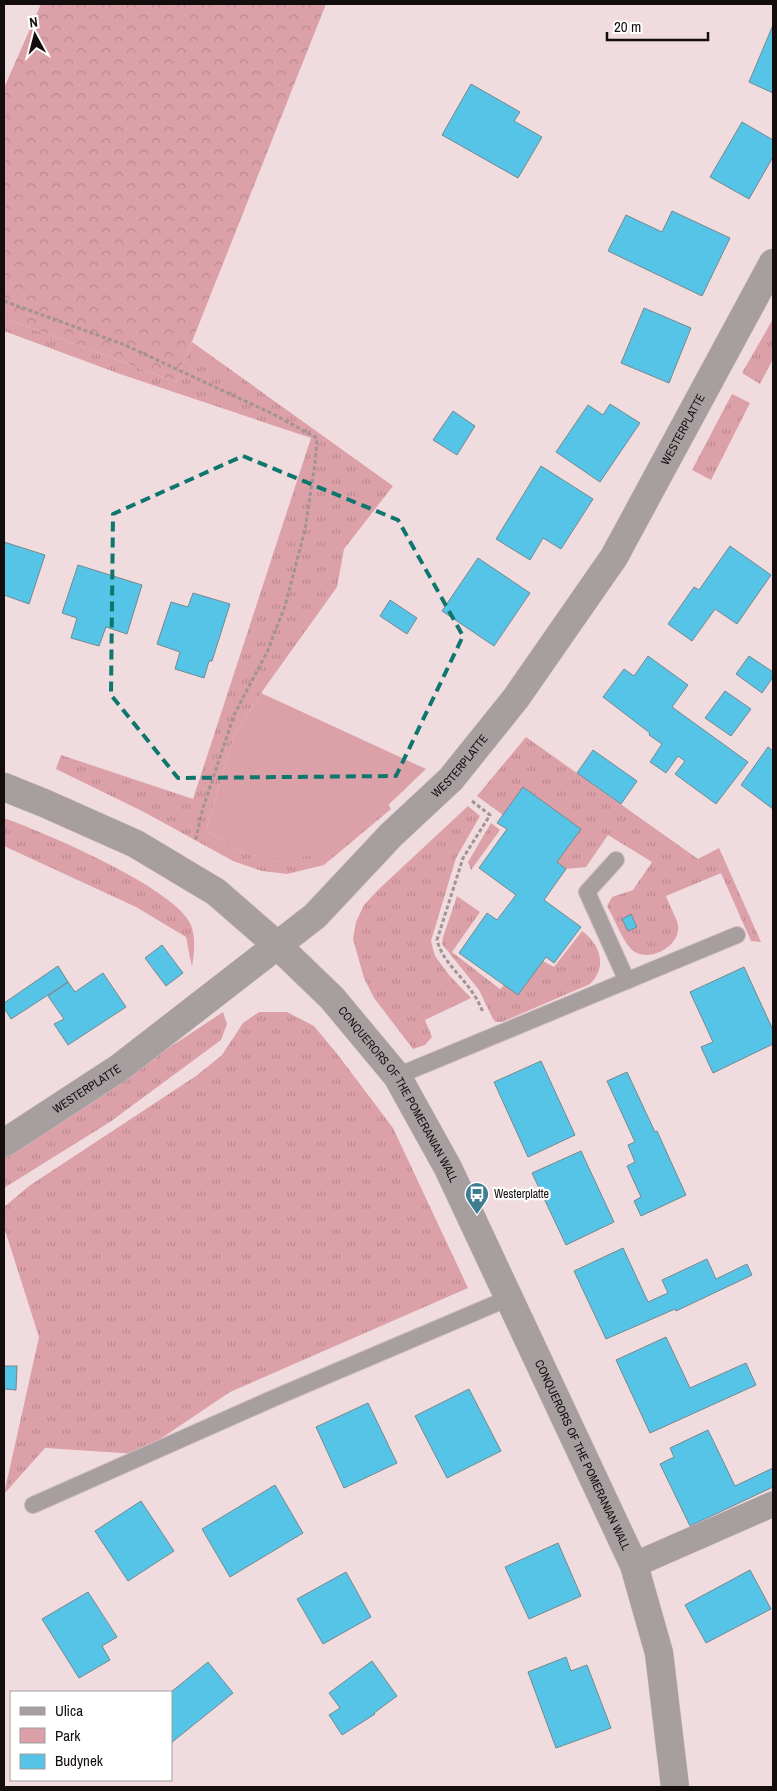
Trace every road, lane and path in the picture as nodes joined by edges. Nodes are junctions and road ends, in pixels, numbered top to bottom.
1 (773, 263) edge
2 (4, 301) edge
3 (448, 781) junction
4 (4, 787) edge
5 (194, 848) dead end
6 (616, 860) dead end
7 (737, 935) dead end
8 (277, 945) junction
9 (627, 981) junction
10 (495, 1035) junction
11 (397, 1076) junction
12 (4, 1143) edge
13 (509, 1298) junction
14 (773, 1504) edge
15 (33, 1505) dead end
16 (634, 1565) junction
17 (675, 1787) edge

1 - 3 street, WESTERPLATTE
2 - 5 path
3 - 8 street, WESTERPLATTE
3 - 10 path
4 - 8 street, CONQUERORS OF THE POMERANIAN WALL
6 - 9 lane
7 - 9 lane
8 - 11 street, CONQUERORS OF THE POMERANIAN WALL
8 - 12 street, WESTERPLATTE
9 - 10 lane
10 - 11 lane
11 - 13 street, CONQUERORS OF THE POMERANIAN WALL
13 - 15 lane
13 - 16 street, CONQUERORS OF THE POMERANIAN WALL
14 - 16 street
16 - 17 street, CONQUERORS OF THE POMERANIAN WALL

